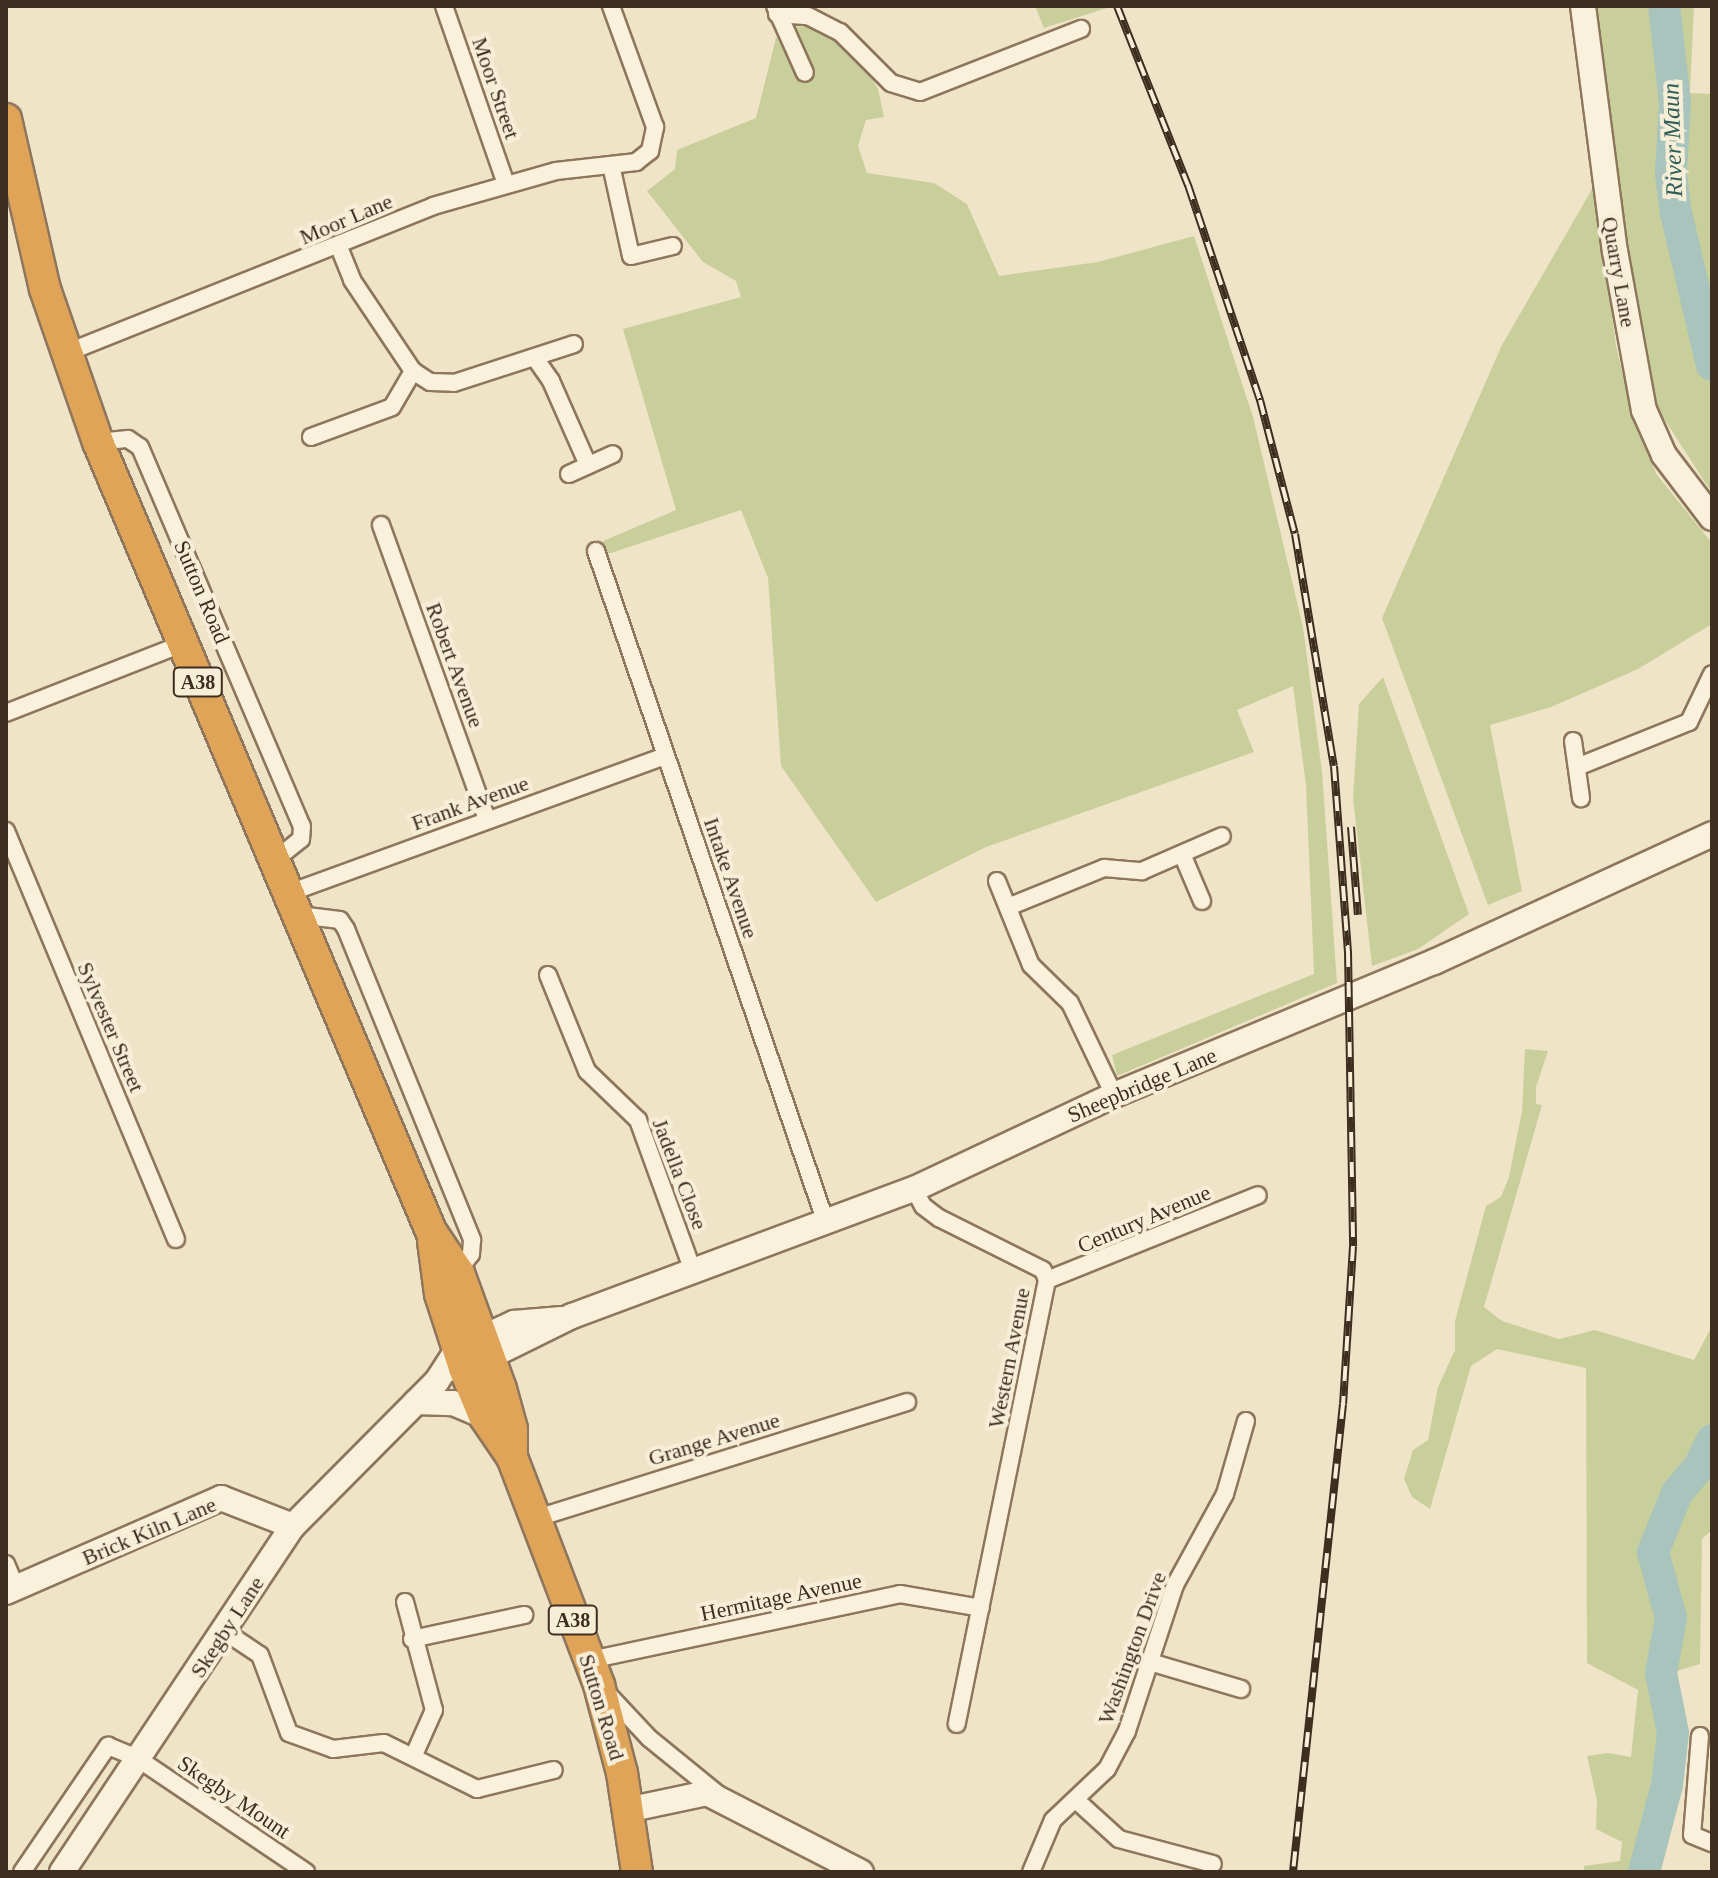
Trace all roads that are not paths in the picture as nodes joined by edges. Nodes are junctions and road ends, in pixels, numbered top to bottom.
1 (444, 6) edge
2 (611, 6) edge
3 (1583, 6) edge
4 (776, 10) edge
5 (1081, 29) dead end
6 (805, 73) dead end
7 (6, 119) edge
8 (611, 165) junction
9 (506, 184) junction
10 (13, 192) edge
11 (673, 246) dead end
12 (339, 247) junction
13 (574, 344) dead end
14 (66, 353) junction
15 (535, 358) junction
16 (413, 371) junction
17 (337, 432) junction
18 (311, 437) dead end
19 (98, 442) junction
20 (349, 446) dead end
21 (613, 454) dead end
22 (588, 465) junction
23 (569, 474) dead end
24 (1712, 518) edge
25 (381, 525) dead end
26 (596, 551) dead end
27 (182, 644) junction
28 (1712, 674) edge
29 (6, 713) edge
30 (1573, 741) dead end
31 (666, 756) junction
32 (1577, 767) junction
33 (1581, 798) dead end
34 (487, 820) junction
35 (6, 831) edge
36 (1712, 834) edge
37 (1222, 836) dead end
38 (1182, 854) junction
39 (276, 859) junction
40 (997, 881) dead end
41 (1202, 901) dead end
42 (294, 904) junction
43 (1008, 907) junction
44 (548, 975) dead end
45 (1114, 1095) junction
46 (914, 1189) junction
47 (1258, 1195) dead end
48 (825, 1220) junction
49 (176, 1239) dead end
50 (693, 1271) junction
51 (449, 1278) junction
52 (1047, 1280) junction
53 (468, 1356) junction
54 (416, 1402) junction
55 (907, 1402) dead end
56 (484, 1416) junction
57 (1246, 1421) dead end
58 (512, 1457) junction
59 (534, 1519) junction
60 (293, 1526) junction
61 (6, 1564) edge
62 (11, 1590) edge
63 (405, 1602) dead end
64 (981, 1608) junction
65 (524, 1615) dead end
66 (224, 1631) junction
67 (412, 1639) junction
68 (1150, 1662) junction
69 (595, 1672) junction
70 (1241, 1689) dead end
71 (957, 1724) dead end
72 (1700, 1736) dead end
73 (414, 1755) junction
74 (137, 1758) junction
75 (554, 1770) dead end
76 (723, 1799) junction
77 (1076, 1800) junction
78 (627, 1810) junction
79 (1712, 1843) edge
80 (1213, 1864) dead end
81 (303, 1871) edge
82 (22, 1872) edge
83 (62, 1872) edge
84 (637, 1872) edge
85 (861, 1872) edge
86 (1031, 1872) edge

1 - 9 street, Moor Street
2 - 8 street, Moor Lane
3 - 24 street, Quarry Lane
4 - 5 street
4 - 6 street
7 - 10 highway, Sutton Road / A38
8 - 9 street, Moor Lane
8 - 11 street
9 - 12 street, Moor Lane
10 - 14 highway, Sutton Road / A38
12 - 14 street, Moor Lane
12 - 16 street
13 - 15 street
14 - 19 highway, Sutton Road / A38
15 - 16 street
15 - 22 street
16 - 17 street
17 - 18 street
17 - 20 street
19 - 27 highway, Sutton Road / A38
19 - 39 street, Sutton Road
21 - 22 street
22 - 23 street
25 - 34 street, Robert Avenue
26 - 31 street, Intake Avenue
27 - 29 street
27 - 39 highway, Sutton Road / A38
28 - 32 street
30 - 32 street
31 - 34 street, Frank Avenue
31 - 48 street, Intake Avenue
32 - 33 street
34 - 42 street, Frank Avenue
35 - 49 street, Sylvester Street
36 - 45 street, Sheepbridge Lane
37 - 38 street
38 - 41 street
38 - 43 street
39 - 42 highway, Sutton Road / A38
40 - 43 street
42 - 51 highway, Sutton Road / A38
42 - 51 street
43 - 45 street
44 - 50 street, Jadella Close
45 - 46 street, Sheepbridge Lane
46 - 48 street, Sheepbridge Lane
46 - 52 street, Western Avenue
47 - 52 street, Century Avenue
48 - 50 street, Sheepbridge Lane
50 - 53 street, Sheepbridge Lane
51 - 53 highway, Sutton Road / A38
52 - 64 street, Western Avenue
53 - 54 street, Skegby Lane
53 - 56 highway, Sutton Road / A38
53 - 58 highway, Sutton Road / A38
54 - 56 street
54 - 60 street, Skegby Lane
55 - 59 street, Grange Avenue
56 - 58 highway, Sutton Road / A38
57 - 68 street, Washington Drive
58 - 59 highway, Sutton Road / A38
59 - 69 highway, Sutton Road / A38
60 - 62 street, Brick Kiln Lane
60 - 66 street, Skegby Lane
61 - 62 street
63 - 67 street
64 - 69 street, Hermitage Avenue
64 - 71 street, Western Avenue
65 - 67 street
66 - 73 street
66 - 74 street, Skegby Lane
67 - 73 street
68 - 70 street
68 - 77 street, Washington Drive
69 - 76 street
69 - 78 highway, Sutton Road / A38
72 - 79 street
73 - 75 street
74 - 81 street, Skegby Mount
74 - 82 street
74 - 83 street, Skegby Lane
76 - 78 street
76 - 85 street
77 - 80 street
77 - 86 street, Washington Drive
78 - 84 highway, Sutton Road / A38

